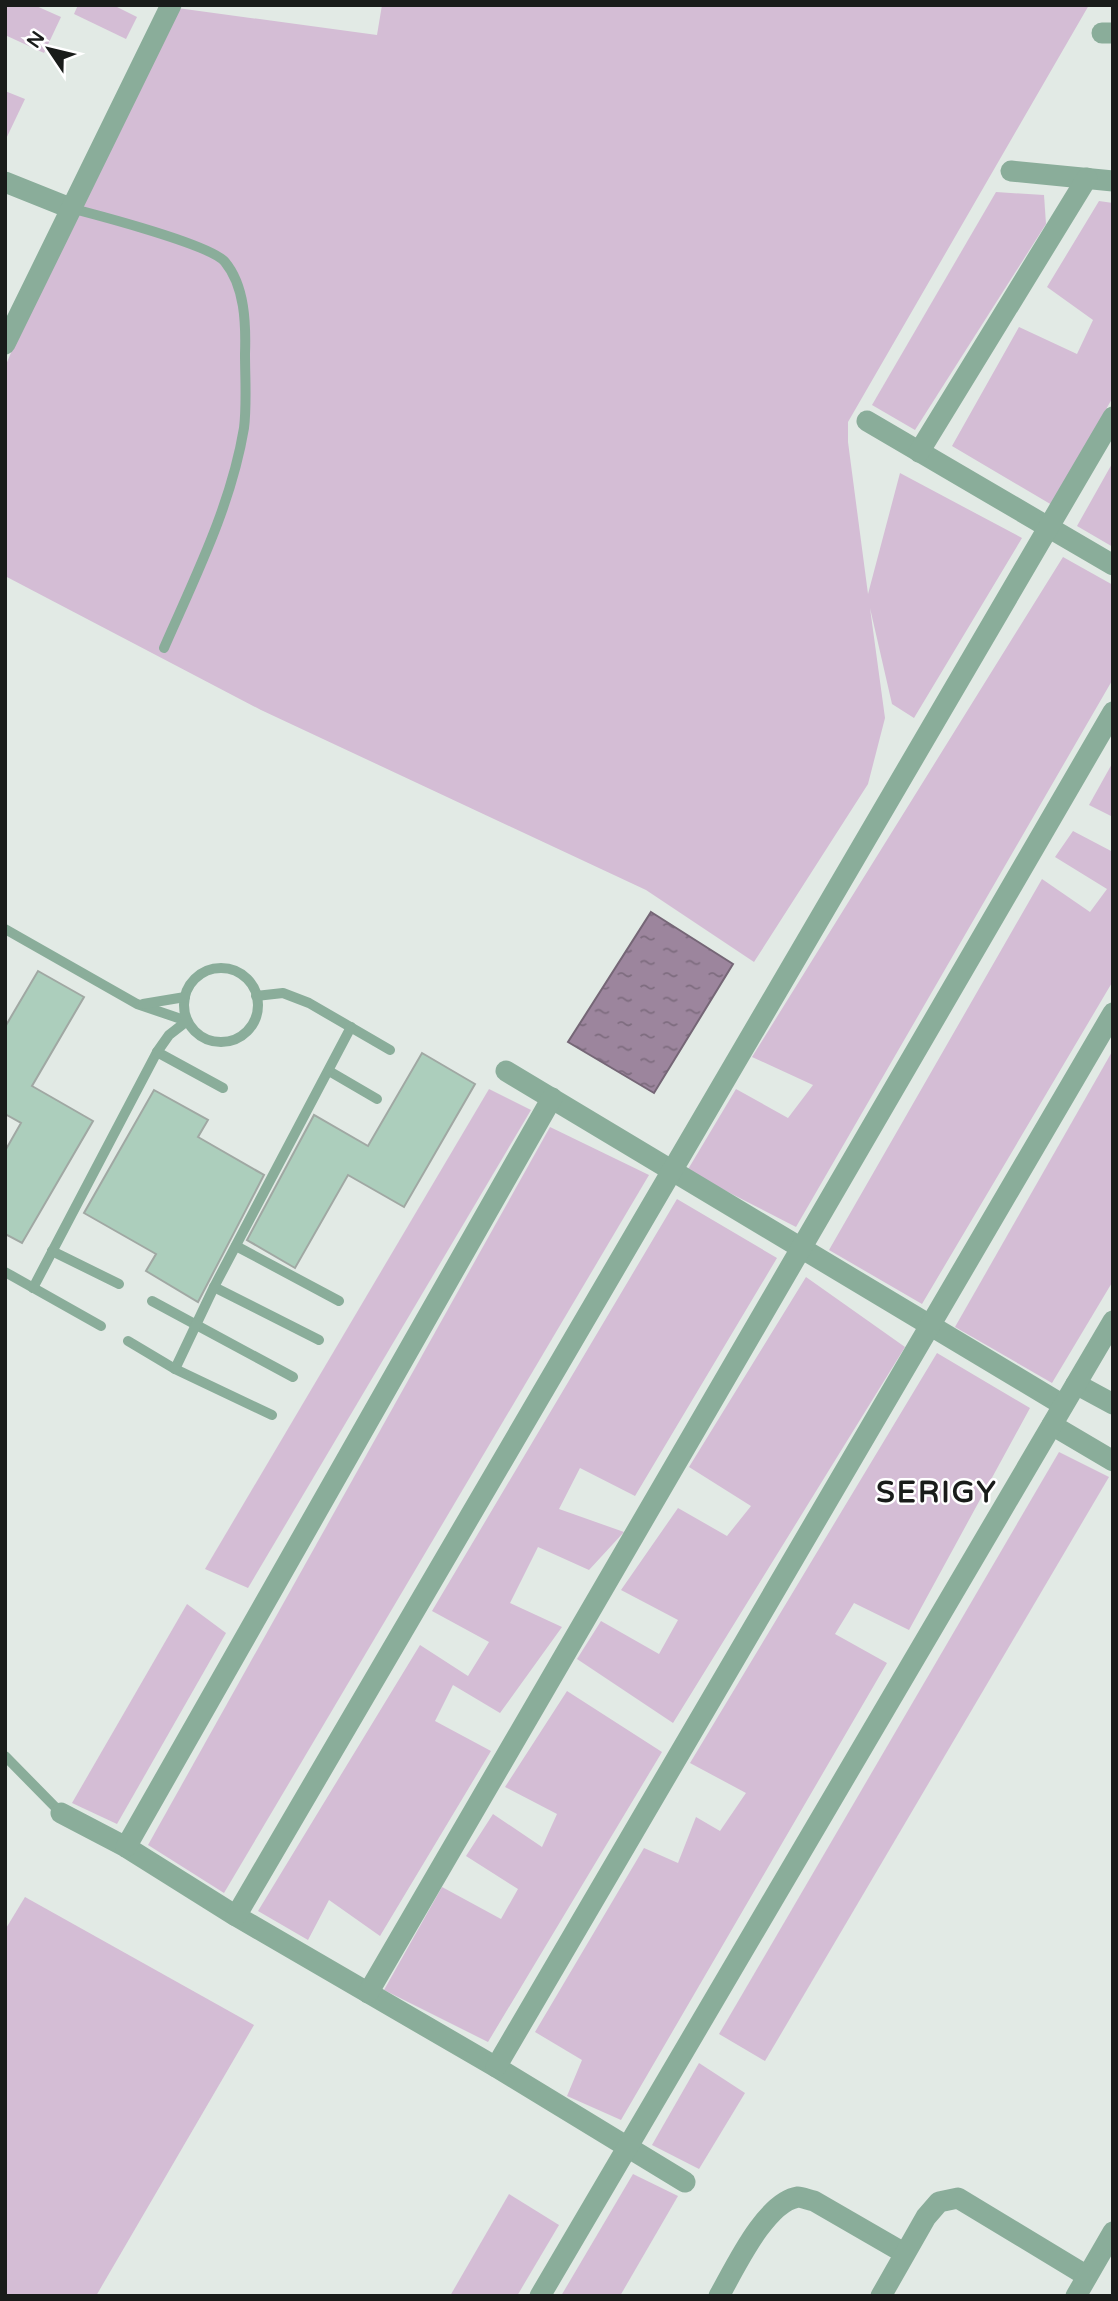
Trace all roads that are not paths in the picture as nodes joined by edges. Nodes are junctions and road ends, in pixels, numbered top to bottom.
1 (171, 5) edge
2 (1011, 171) dead end
3 (1087, 178) junction
4 (1113, 181) edge
5 (5, 182) edge
6 (70, 208) junction
7 (5, 344) edge
8 (1113, 417) edge
9 (867, 421) dead end
10 (919, 452) junction
11 (1048, 527) junction
12 (1113, 565) edge
13 (164, 648) dead end
14 (1113, 712) edge
15 (5, 929) edge
16 (256, 996) junction
17 (185, 997) junction
18 (137, 1004) junction
19 (1113, 1013) edge
20 (187, 1021) junction
21 (351, 1027) junction
22 (390, 1050) dead end
23 (157, 1052) junction
24 (506, 1070) dead end
25 (329, 1071) junction
26 (223, 1088) dead end
27 (377, 1098) dead end
28 (552, 1098) junction
29 (672, 1171) junction
30 (236, 1247) junction
31 (801, 1248) junction
32 (52, 1251) junction
33 (5, 1272) edge
34 (119, 1284) dead end
35 (33, 1287) junction
36 (214, 1287) junction
37 (152, 1301) dead end
38 (339, 1301) dead end
39 (1113, 1321) edge
40 (930, 1325) junction
41 (101, 1326) dead end
42 (197, 1326) junction
43 (319, 1340) dead end
44 (128, 1341) dead end
45 (175, 1369) junction
46 (293, 1377) dead end
47 (1076, 1384) junction
48 (1113, 1404) edge
49 (1063, 1405) junction
50 (272, 1415) dead end
51 (1052, 1425) junction
52 (1113, 1461) edge
53 (5, 1756) edge
54 (61, 1813) joint
55 (126, 1847) junction
56 (236, 1916) junction
57 (368, 1993) junction
58 (496, 2067) junction
59 (627, 2147) junction
60 (685, 2182) dead end
61 (1113, 2232) edge
62 (904, 2253) junction
63 (1087, 2276) junction
64 (540, 2296) edge
65 (719, 2296) edge
66 (881, 2296) edge
67 (1076, 2296) edge

1 - 6 street
2 - 3 street
3 - 4 street
3 - 10 street
5 - 6 street
6 - 7 street
6 - 13 lane
8 - 11 street
9 - 10 street
10 - 11 street
11 - 12 street
11 - 29 street
14 - 31 street
15 - 18 lane
16 - 17 lane
16 - 20 lane
16 - 21 lane
17 - 18 lane
17 - 20 lane
18 - 20 lane
19 - 40 street
20 - 23 lane
21 - 22 lane
21 - 25 lane
23 - 26 lane
23 - 32 lane
24 - 28 street
25 - 27 lane
25 - 30 lane
28 - 29 street
28 - 55 street
29 - 31 street
29 - 56 street
30 - 36 lane
30 - 38 lane
31 - 40 street
31 - 57 street
32 - 34 lane
32 - 35 lane
33 - 35 lane
35 - 41 lane
36 - 42 lane
36 - 43 lane
37 - 42 lane
39 - 47 street
40 - 49 street
40 - 58 street
42 - 45 lane
42 - 46 lane
44 - 45 lane
45 - 50 lane
47 - 48 street
47 - 49 street
49 - 51 street
51 - 52 street
51 - 59 street
53 - 54 lane
54 - 55 street
55 - 56 street
56 - 57 street
57 - 58 street
58 - 59 street
59 - 60 street
59 - 64 street
61 - 63 street
62 - 63 street
62 - 65 street
62 - 66 street
63 - 67 street

